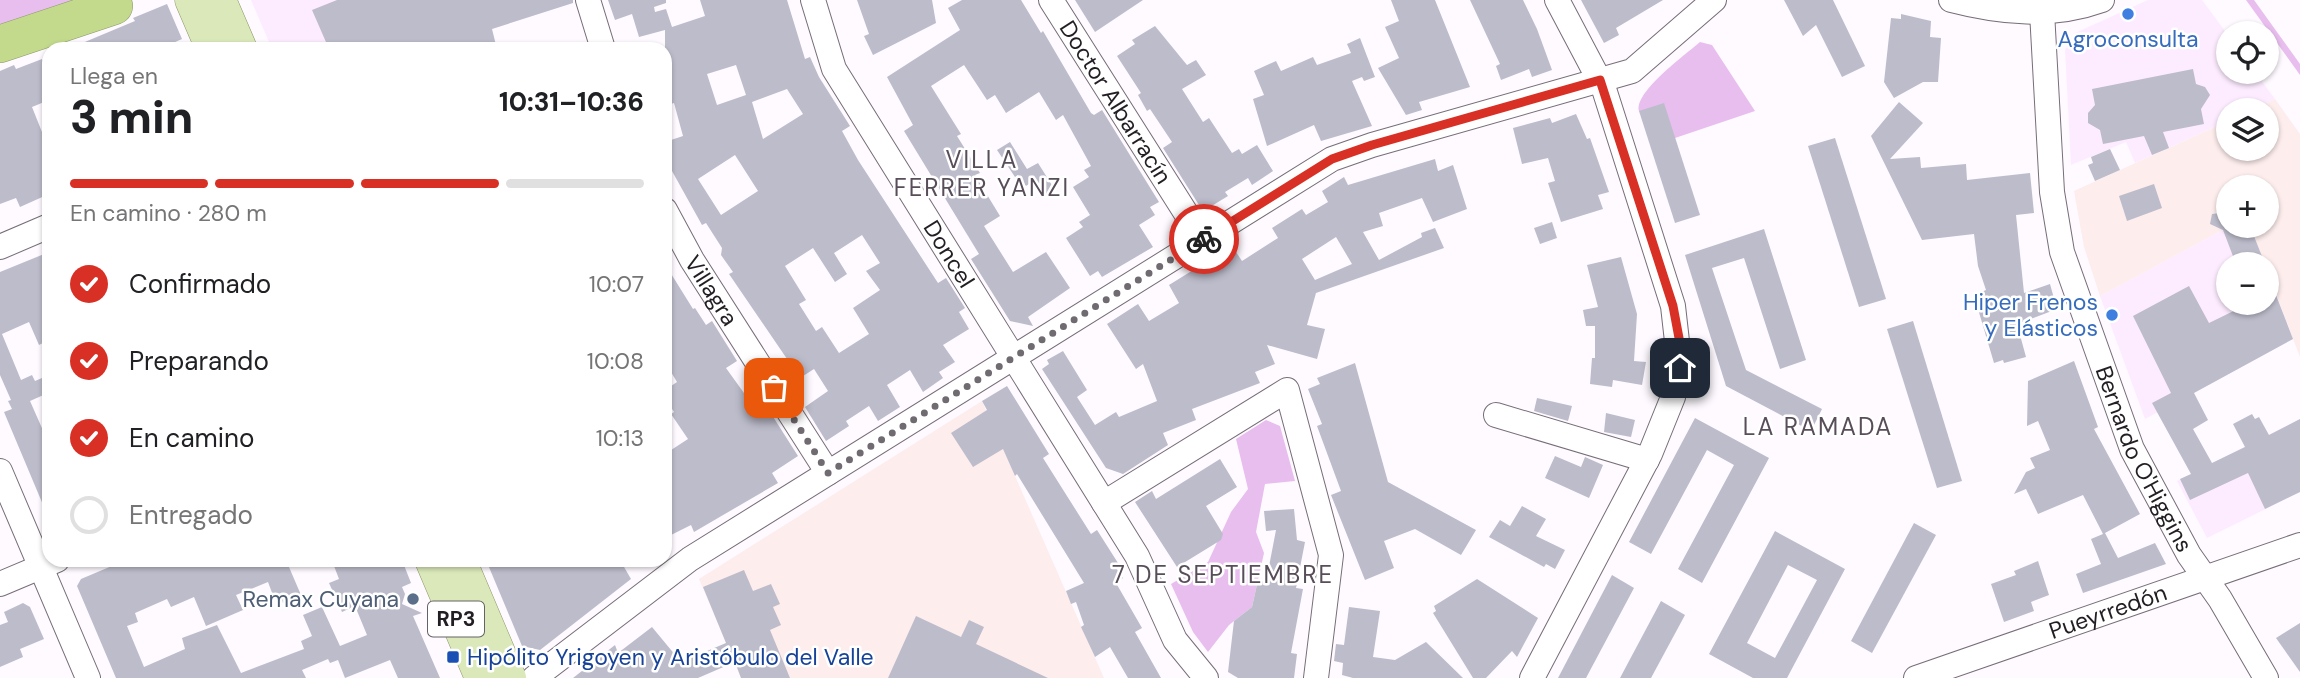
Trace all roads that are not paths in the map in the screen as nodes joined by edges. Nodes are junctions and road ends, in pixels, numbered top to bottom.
1 (191, 0) edge
2 (220, 0) edge
3 (588, 0) edge
4 (813, 0) edge
5 (1051, 0) edge
6 (1557, 0) edge
7 (1714, 0) edge
8 (1951, 0) edge
9 (2102, 0) edge
10 (122, 3) edge
11 (2042, 12) junction
12 (209, 42) edge
13 (238, 42) edge
14 (601, 42) edge
15 (0, 44) edge
16 (0, 53) edge
17 (1600, 80) junction
18 (672, 223) edge
19 (42, 229) edge
20 (1203, 240) junction
21 (0, 247) edge
22 (1013, 358) junction
23 (1496, 415) dead end
24 (1647, 460) junction
25 (0, 471) edge
26 (828, 473) junction
27 (1104, 503) junction
28 (2300, 545) edge
29 (42, 551) edge
30 (42, 567) edge
31 (50, 567) edge
32 (434, 567) edge
33 (463, 567) edge
34 (2205, 577) junction
35 (0, 584) edge
36 (88, 678) edge
37 (481, 678) edge
38 (510, 678) edge
39 (534, 678) edge
40 (1206, 678) edge
41 (1316, 678) edge
42 (1532, 678) edge
43 (1916, 678) edge
44 (2266, 678) edge

1 - 12 main road
2 - 13 main road
3 - 14 street
4 - 22 street, Doncel
5 - 20 street, Doctor Albarracín
6 - 17 street
7 - 17 street
8 - 11 street
9 - 11 street
10 - 15 highway
10 - 16 street
11 - 34 street, Bernardo O'Higgins
17 - 20 street
17 - 24 street
18 - 26 street, Villagra
19 - 21 street
20 - 22 street
22 - 26 street
22 - 27 street, Doncel
23 - 24 street
24 - 42 street
25 - 29 street
26 - 39 street
27 - 40 street, Doncel
27 - 41 street
28 - 34 street, Pueyrredón
30 - 35 street
31 - 36 street
32 - 37 main road, RP3
33 - 38 main road, RP3
34 - 43 street, Pueyrredón
34 - 44 street, Bernardo O'Higgins

